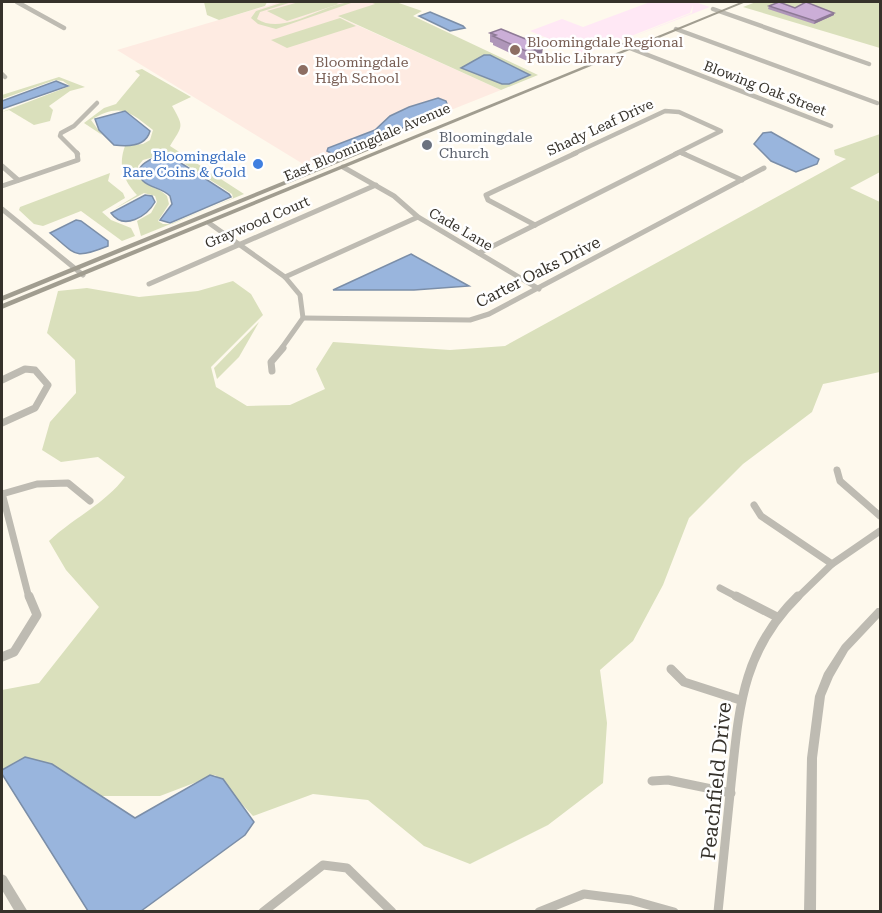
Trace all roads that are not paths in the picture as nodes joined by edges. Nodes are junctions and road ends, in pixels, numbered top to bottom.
1 (16, 2) edge
2 (733, 2) edge
3 (744, 2) edge
4 (716, 10) junction
5 (64, 28) dead end
6 (676, 29) junction
7 (622, 45) junction
8 (630, 48) junction
9 (869, 64) dead end
10 (97, 103) dead end
11 (878, 103) dead end
12 (474, 108) junction
13 (831, 126) dead end
14 (682, 153) junction
15 (339, 165) junction
16 (2, 166) edge
17 (765, 168) dead end
18 (18, 180) junction
19 (742, 180) junction
20 (376, 185) junction
21 (2, 186) edge
22 (256, 200) junction
23 (2, 209) edge
24 (418, 217) junction
25 (209, 223) junction
26 (536, 225) junction
27 (238, 243) junction
28 (479, 253) junction
29 (79, 272) junction
30 (285, 277) junction
31 (149, 284) dead end
32 (539, 289) junction
33 (2, 299) edge
34 (2, 308) edge
35 (303, 318) junction
36 (272, 371) dead end
37 (2, 380) edge
38 (2, 423) edge
39 (837, 470) dead end
40 (2, 494) edge
41 (90, 501) dead end
42 (754, 505) dead end
43 (880, 516) edge
44 (880, 531) edge
45 (832, 564) junction
46 (720, 588) dead end
47 (880, 611) edge
48 (777, 617) junction
49 (2, 657) edge
50 (671, 669) dead end
51 (740, 700) junction
52 (652, 781) dead end
53 (731, 793) junction
54 (2, 880) edge
55 (22, 912) edge
56 (264, 912) edge
57 (392, 912) edge
58 (539, 912) edge
59 (674, 912) edge
60 (718, 912) edge
61 (810, 912) edge

1 - 5 street
2 - 4 main road, East Bloomingdale Avenue
3 - 4 main road, East Bloomingdale Avenue
4 - 6 main road, East Bloomingdale Avenue
4 - 7 main road, East Bloomingdale Avenue
4 - 9 street
6 - 8 main road, East Bloomingdale Avenue
6 - 11 street
7 - 8 street, Blowing Oak Street
7 - 12 main road, East Bloomingdale Avenue
8 - 12 main road, East Bloomingdale Avenue
8 - 13 street, Blowing Oak Street
10 - 18 street
12 - 15 main road, East Bloomingdale Avenue
14 - 19 street
14 - 26 street, Shady Leaf Drive
14 - 26 street, Shady Leaf Drive
15 - 20 street, Cade Lane
15 - 22 main road, East Bloomingdale Avenue
16 - 18 street
17 - 19 street, Carter Oaks Drive
18 - 21 street
19 - 32 street, Carter Oaks Drive
20 - 24 street, Cade Lane
20 - 27 street, Graywood Court
22 - 25 main road, East Bloomingdale Avenue
22 - 29 main road, East Bloomingdale Avenue
23 - 29 street
24 - 28 street, Cade Lane
24 - 30 street
25 - 27 street
25 - 29 main road, East Bloomingdale Avenue
26 - 28 street, Shady Leaf Drive
27 - 30 street
27 - 31 street, Graywood Court
28 - 32 street, Cade Lane
29 - 33 main road, East Bloomingdale Avenue
29 - 34 main road, East Bloomingdale Avenue
30 - 35 street
32 - 35 street, Carter Oaks Drive
35 - 36 street
37 - 38 street
39 - 43 street
40 - 41 street
40 - 49 street
42 - 45 street
44 - 45 street, Peachfield Drive
45 - 48 street, Peachfield Drive
46 - 48 street
47 - 61 street
48 - 51 street, Peachfield Drive
50 - 51 street
51 - 53 street, Peachfield Drive
52 - 53 street
53 - 60 street, Peachfield Drive
54 - 55 street
56 - 57 street
58 - 59 street

